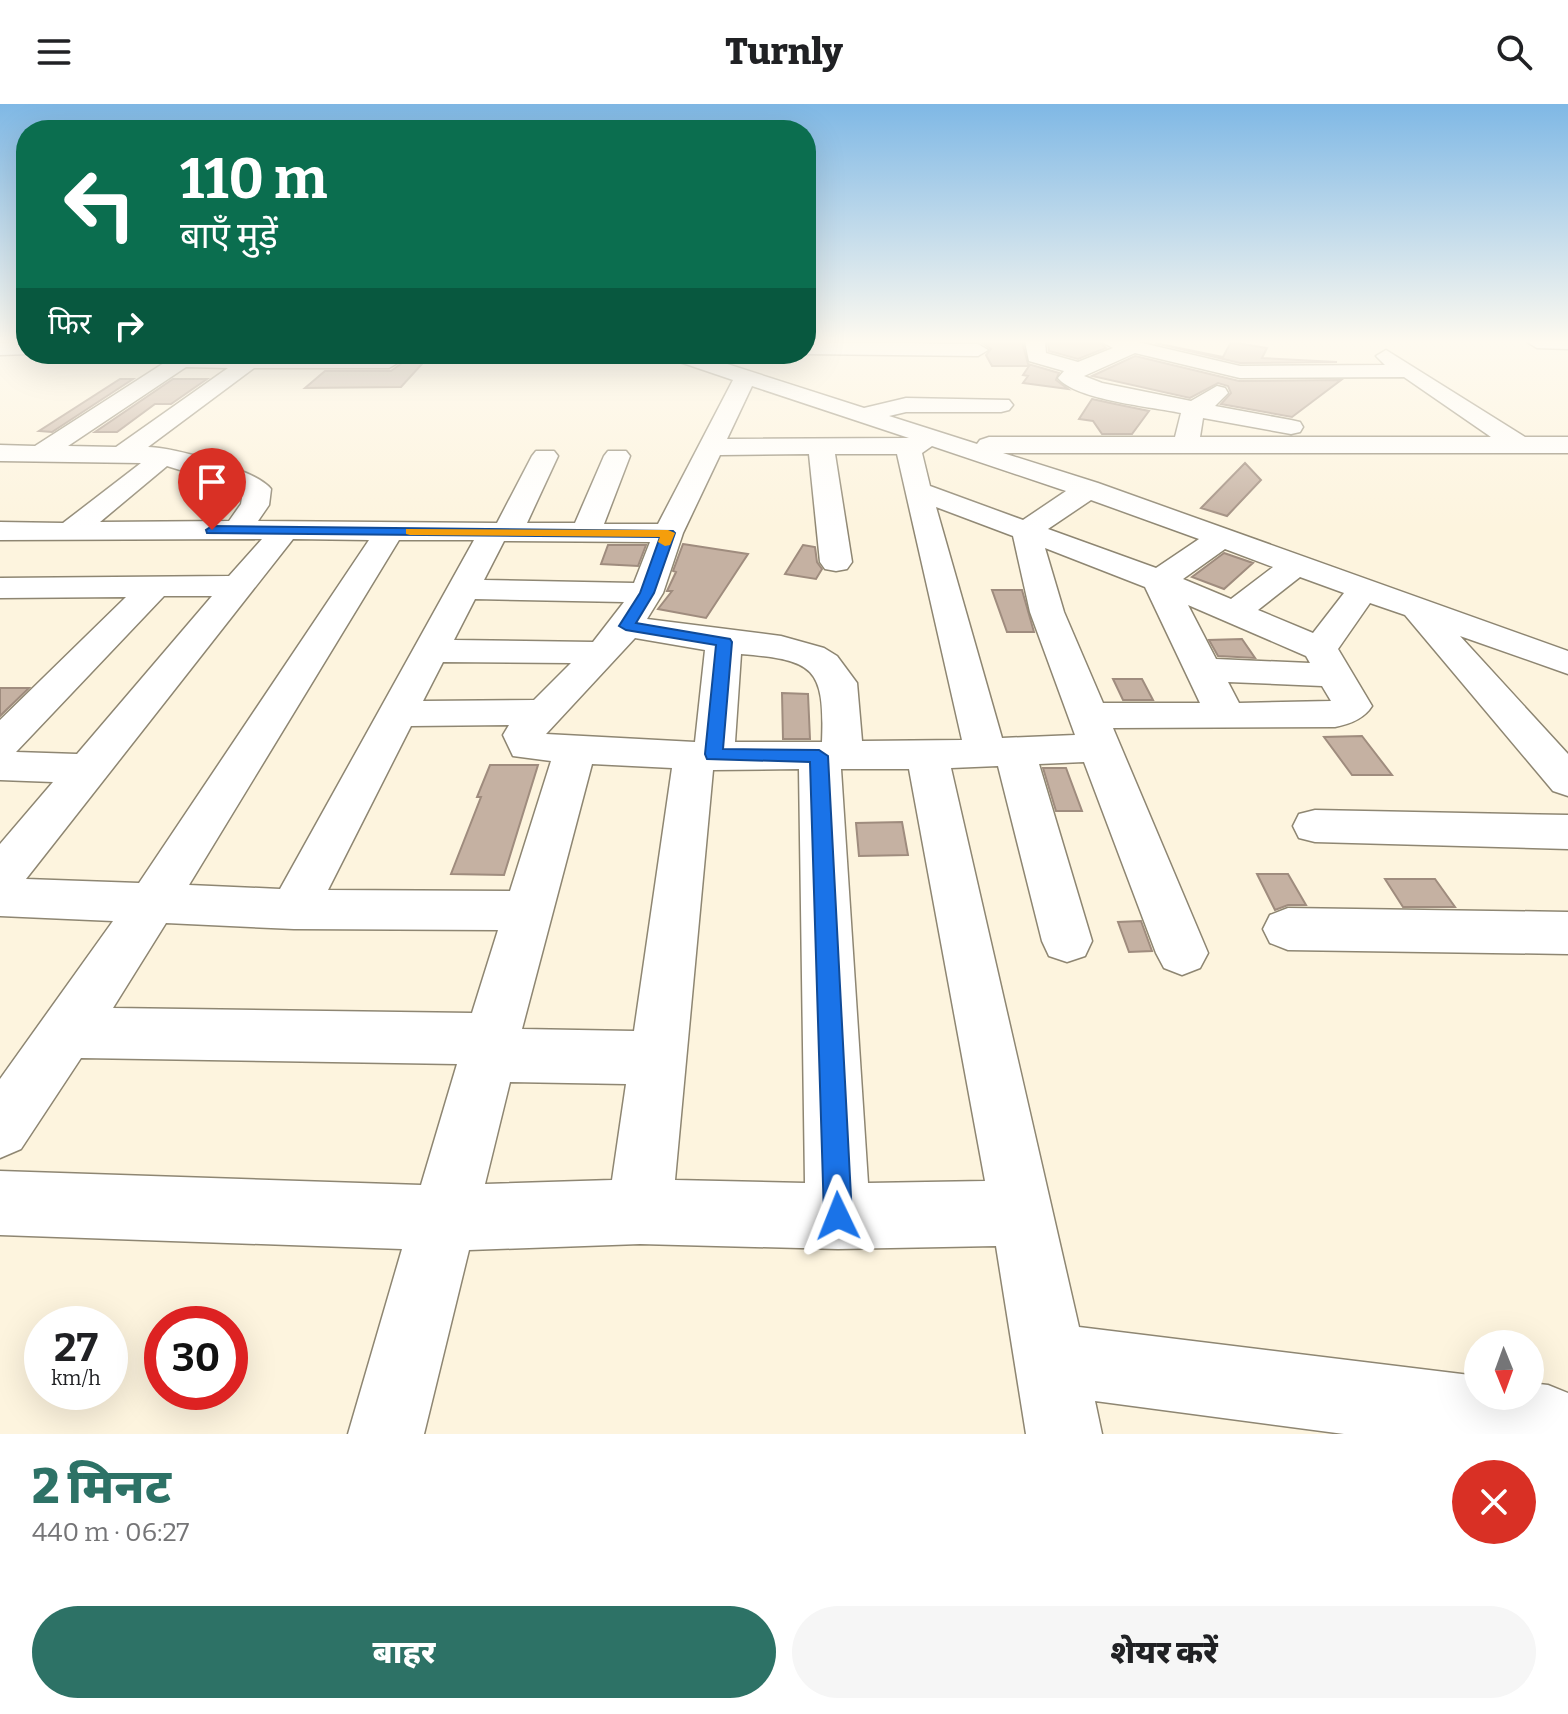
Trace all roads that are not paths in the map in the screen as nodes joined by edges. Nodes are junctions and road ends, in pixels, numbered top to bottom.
1 (116, 404) edge
2 (198, 404) edge
3 (733, 404) edge
4 (825, 404) edge
5 (1154, 404) edge
6 (1202, 404) edge
7 (1458, 404) edge
8 (1001, 405) joint
9 (1195, 409) junction
10 (862, 416) junction
11 (953, 445) junction
12 (1018, 445) junction
13 (1344, 445) junction
14 (1519, 445) junction
15 (1568, 445) edge
16 (714, 447) junction
17 (821, 447) junction
18 (908, 447) junction
19 (1187, 447) junction
20 (42, 452) junction
21 (125, 452) junction
22 (159, 455) junction
23 (545, 456) dead end
24 (617, 456) dead end
25 (5, 463) edge
26 (214, 472) junction
27 (1088, 489) junction
28 (917, 491) junction
29 (1148, 511) junction
30 (156, 530) junction
31 (1027, 530) junction
32 (0, 531) edge
33 (236, 531) junction
34 (284, 531) junction
35 (390, 531) junction
36 (501, 531) junction
37 (70, 532) junction
38 (586, 532) junction
39 (668, 533) junction
40 (1222, 537) junction
41 (1107, 539) junction
42 (836, 562) dead end
43 (1297, 564) junction
44 (1159, 581) junction
45 (241, 586) junction
46 (0, 588) edge
47 (154, 588) junction
48 (1364, 588) junction
49 (99, 589) junction
50 (464, 589) junction
51 (647, 593) junction
52 (1415, 606) junction
53 (1234, 613) junction
54 (614, 639) junction
55 (724, 642) junction
56 (432, 651) junction
57 (1328, 662) junction
58 (1568, 663) edge
59 (1201, 670) junction
60 (399, 714) junction
61 (1225, 714) junction
62 (559, 731) junction
63 (1094, 732) junction
64 (0, 744) edge
65 (1001, 752) junction
66 (704, 755) junction
67 (830, 755) junction
68 (927, 755) junction
69 (0, 766) edge
70 (89, 769) junction
71 (1568, 781) edge
72 (1315, 826) dead end
73 (1568, 832) edge
74 (0, 877) edge
75 (0, 897) edge
76 (155, 901) junction
77 (294, 909) junction
78 (529, 911) junction
79 (1288, 929) dead end
80 (1568, 933) edge
81 (1067, 941) dead end
82 (1182, 953) dead end
83 (69, 1033) junction
84 (490, 1047) junction
85 (658, 1058) junction
86 (0, 1128) edge
87 (640, 1212) junction
88 (5, 1213) edge
89 (1023, 1213) junction
90 (838, 1216) junction
91 (443, 1218) junction
92 (1049, 1359) junction
93 (1548, 1423) dead end
94 (386, 1434) edge
95 (1064, 1434) edge

1 - 20 street
2 - 21 street
3 - 16 street
4 - 10 street
5 - 9 street
6 - 9 street
7 - 14 street
8 - 10 street
8 - 12 street
9 - 13 street
9 - 19 street
10 - 11 street
11 - 12 street
11 - 18 street
11 - 27 street
12 - 19 street
13 - 14 street
13 - 19 street
14 - 15 street
16 - 17 street
16 - 39 street
17 - 18 street
17 - 42 street
18 - 28 street
20 - 21 street
20 - 25 street
21 - 22 street
22 - 26 street
22 - 37 street
23 - 36 street
24 - 38 street
26 - 30 street
26 - 33 street
27 - 29 street
27 - 31 street
28 - 31 street
28 - 65 street
29 - 40 street
29 - 41 street
30 - 33 street
30 - 37 street
30 - 49 street
31 - 41 street
31 - 63 street
32 - 37 street
33 - 34 street
34 - 35 street
34 - 45 street
35 - 36 street
35 - 76 street
36 - 38 street
36 - 50 street
38 - 39 street
39 - 51 street
40 - 43 street
40 - 44 street
41 - 44 street
43 - 48 street
43 - 53 street
44 - 53 street
44 - 59 street
45 - 47 street
45 - 70 street
46 - 49 street
47 - 49 street
47 - 64 street
48 - 52 street
48 - 57 street
50 - 51 street
50 - 56 street
51 - 54 street
52 - 58 street
52 - 71 street
53 - 57 street
54 - 55 street
54 - 56 street
54 - 62 street
55 - 66 street
55 - 67 street
56 - 60 street
57 - 59 street
57 - 61 street
59 - 61 street
60 - 62 street
60 - 77 street
61 - 63 street
62 - 66 street
62 - 78 street
63 - 65 street
63 - 82 street
65 - 68 street
65 - 81 street
66 - 67 street
66 - 85 street
67 - 68 street
67 - 90 street
68 - 89 street
69 - 70 street
70 - 74 street
72 - 73 street
75 - 76 street
76 - 77 street
76 - 83 street
77 - 78 street
78 - 84 street
79 - 80 street
83 - 84 street
83 - 86 street
84 - 85 street
84 - 91 street
85 - 87 street
87 - 90 street
87 - 91 street
88 - 91 street
89 - 90 street
89 - 92 street
91 - 94 street
92 - 93 street
92 - 95 street

